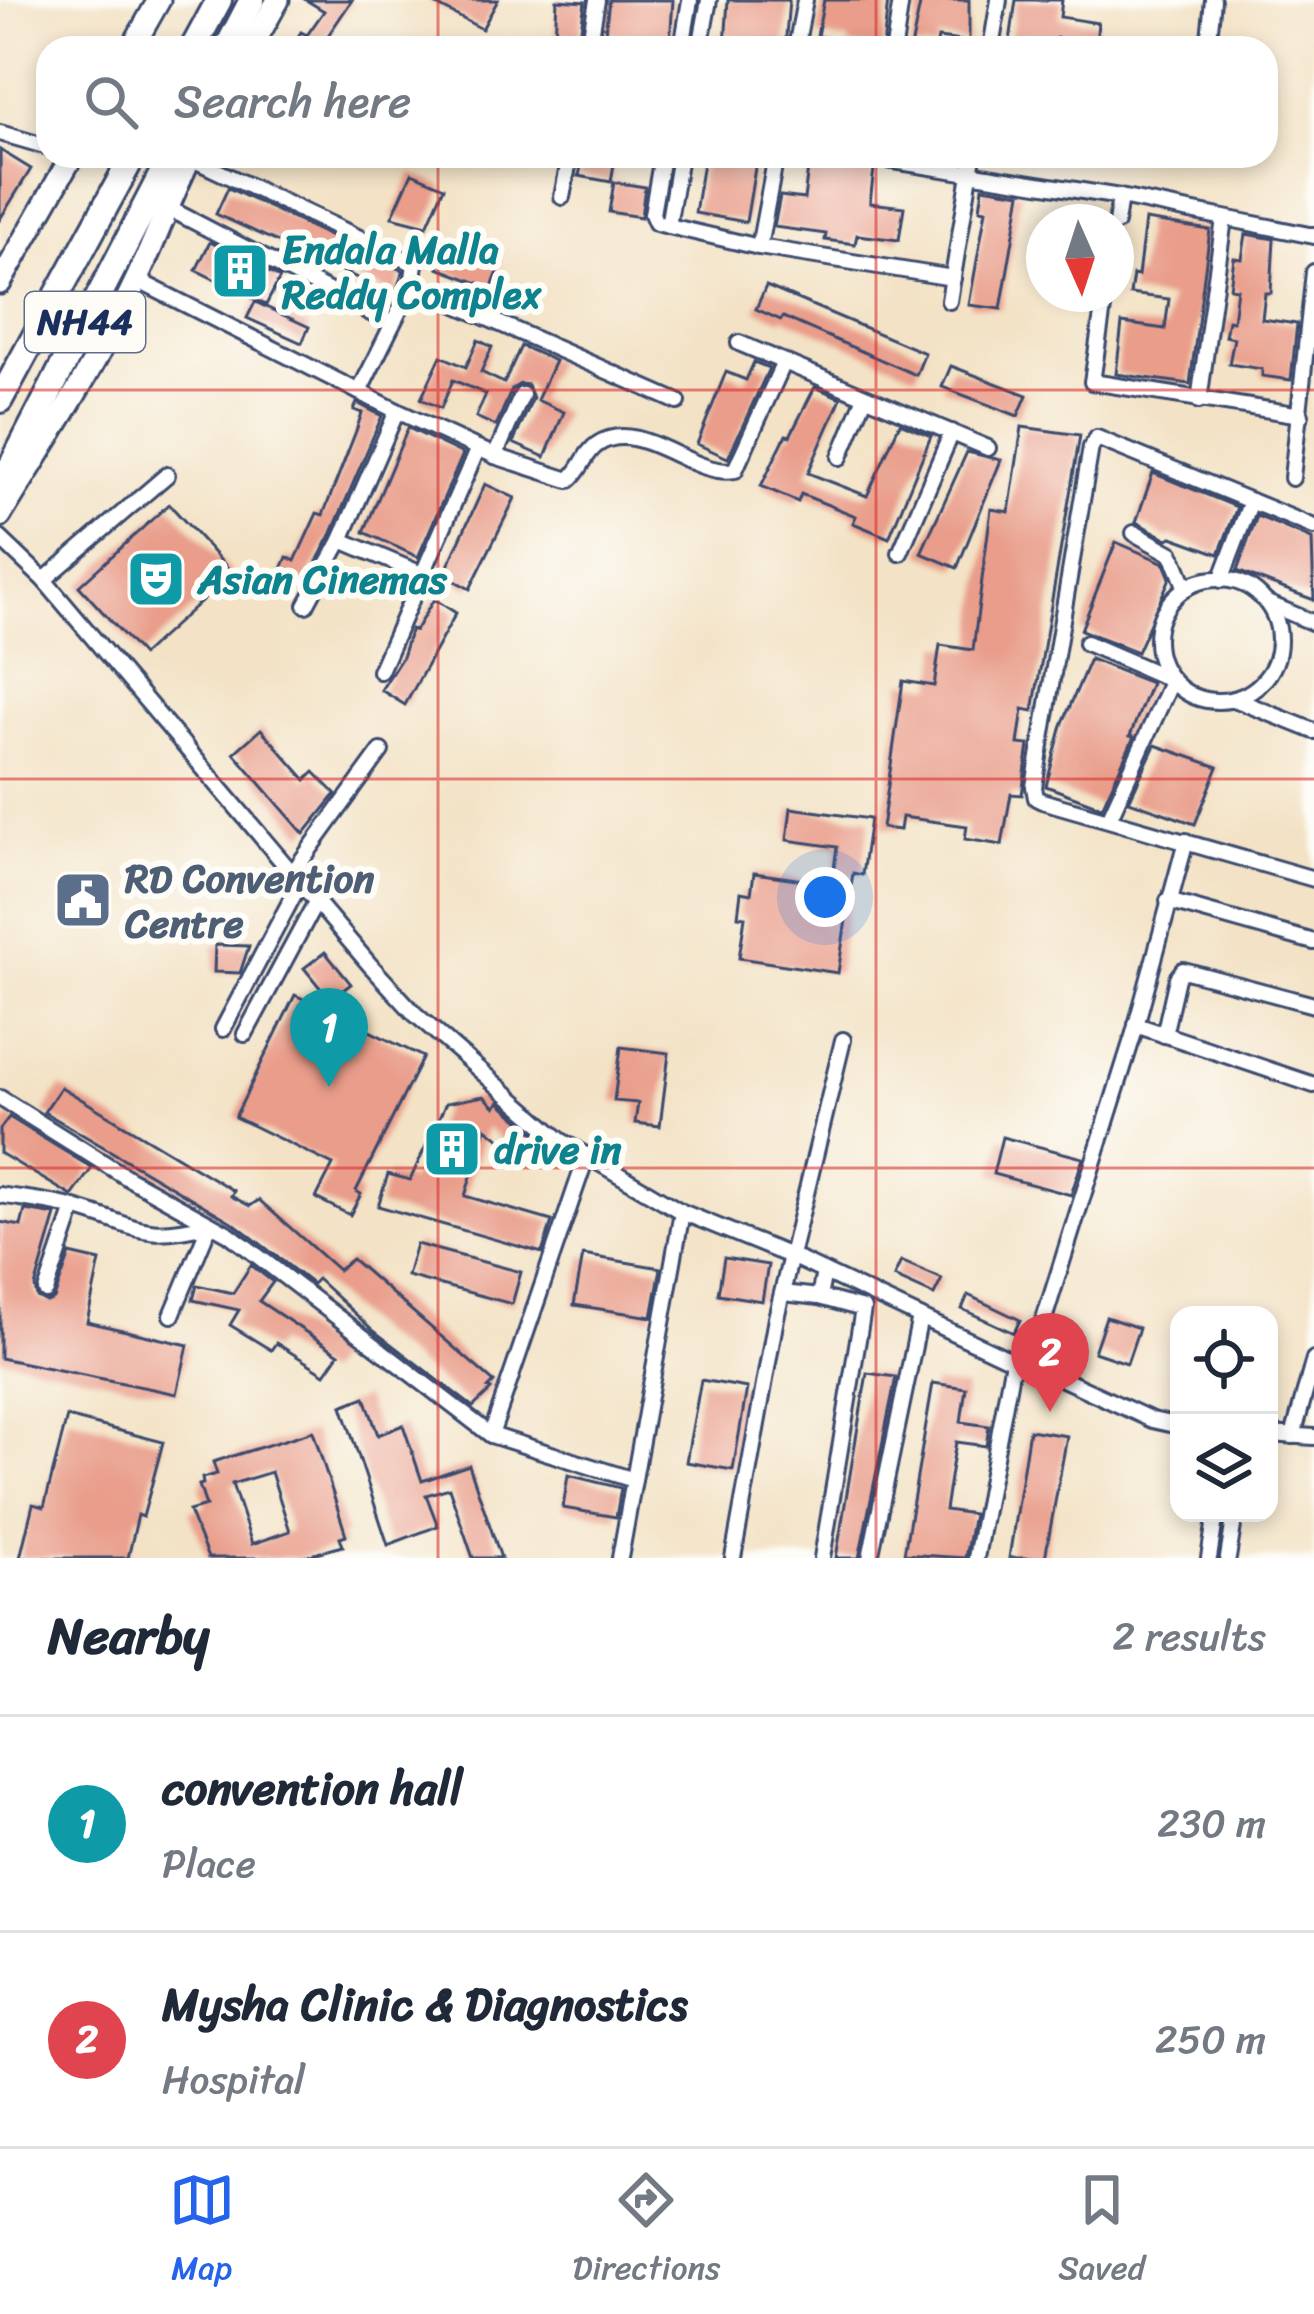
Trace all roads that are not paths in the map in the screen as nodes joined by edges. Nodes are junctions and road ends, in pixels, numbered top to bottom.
1 (159, 0) edge
2 (219, 0) edge
3 (252, 0) edge
4 (278, 0) edge
5 (597, 0) edge
6 (690, 0) edge
7 (709, 0) edge
8 (805, 0) edge
9 (902, 0) edge
10 (999, 0) edge
11 (1214, 0) edge
12 (140, 36) edge
13 (200, 36) edge
14 (232, 36) edge
15 (258, 36) edge
16 (591, 36) edge
17 (684, 36) edge
18 (702, 36) edge
19 (798, 36) edge
20 (895, 36) edge
21 (993, 36) edge
22 (1210, 36) edge
23 (0, 133) edge
24 (36, 144) edge
25 (65, 168) edge
26 (126, 168) edge
27 (178, 168) edge
28 (180, 168) edge
29 (208, 168) edge
30 (568, 168) edge
31 (660, 168) edge
32 (678, 168) edge
33 (774, 168) edge
34 (935, 168) edge
35 (971, 168) edge
36 (970, 174) junction
37 (562, 197) dead end
38 (1120, 197) junction
39 (1119, 204) edge
40 (166, 207) junction
41 (1224, 219) junction
42 (668, 226) junction
43 (1314, 236) edge
44 (759, 248) junction
45 (1314, 272) edge
46 (953, 278) junction
47 (137, 280) junction
48 (0, 283) edge
49 (412, 285) junction
50 (949, 301) dead end
51 (1102, 312) edge
52 (392, 325) junction
53 (739, 343) dead end
54 (784, 362) junction
55 (359, 392) junction
56 (522, 395) dead end
57 (865, 397) junction
58 (0, 400) edge
59 (1199, 401) junction
60 (678, 402) dead end
61 (398, 411) junction
62 (1301, 415) junction
63 (952, 432) junction
64 (478, 448) junction
65 (988, 448) dead end
66 (495, 456) junction
67 (840, 457) dead end
68 (167, 476) dead end
69 (1292, 478) dead end
70 (0, 488) edge
71 (1251, 501) junction
72 (0, 516) edge
73 (1314, 527) edge
74 (1134, 533) dead end
75 (0, 538) edge
76 (341, 541) junction
77 (900, 553) dead end
78 (424, 575) junction
79 (44, 580) junction
80 (1221, 580) junction
81 (1186, 588) junction
82 (1267, 603) junction
83 (306, 605) dead end
84 (1314, 623) edge
85 (1086, 643) dead end
86 (380, 671) dead end
87 (1172, 680) junction
88 (1234, 699) junction
89 (1314, 731) edge
90 (381, 751) dead end
91 (1109, 818) junction
92 (1186, 841) junction
93 (296, 879) junction
94 (1314, 879) edge
95 (1168, 901) junction
96 (316, 902) junction
97 (1314, 942) edge
98 (1314, 1005) edge
99 (1136, 1025) junction
100 (223, 1029) dead end
101 (244, 1034) dead end
102 (1164, 1035) junction
103 (843, 1040) dead end
104 (1314, 1085) edge
105 (0, 1098) edge
106 (587, 1156) junction
107 (0, 1195) edge
108 (74, 1208) junction
109 (682, 1212) junction
110 (210, 1224) junction
111 (793, 1257) junction
112 (824, 1272) junction
113 (46, 1291) dead end
114 (783, 1293) junction
115 (819, 1297) junction
116 (172, 1315) dead end
117 (920, 1317) junction
118 (1314, 1359) edge
119 (1013, 1361) junction
120 (1030, 1364) junction
121 (1170, 1424) edge
122 (491, 1435) junction
123 (1278, 1435) edge
124 (1293, 1436) junction
125 (1314, 1437) edge
126 (634, 1480) junction
127 (1215, 1522) edge
128 (1234, 1522) edge
129 (620, 1558) edge
130 (733, 1558) edge
131 (822, 1558) edge
132 (870, 1558) edge
133 (976, 1558) edge
134 (1209, 1558) edge
135 (1228, 1558) edge

1 - 12 main road
2 - 13 highway
3 - 14 highway
4 - 15 main road
5 - 16 street
6 - 17 street
7 - 18 street
8 - 19 street
9 - 20 street
10 - 21 street
11 - 22 street
23 - 24 street
25 - 48 main road
26 - 58 highway, NH44
27 - 70 highway, NH44
28 - 40 main road
29 - 49 street
30 - 37 street
31 - 42 street
32 - 42 street
33 - 44 street
34 - 36 street
35 - 36 street
36 - 38 street
36 - 46 street
38 - 39 street
38 - 41 street
40 - 47 main road
40 - 52 street
41 - 43 street
41 - 59 street
42 - 44 street
44 - 46 street
45 - 62 street
46 - 50 street
47 - 55 street
47 - 72 main road
49 - 52 street
49 - 60 street
51 - 59 street
52 - 55 street
53 - 54 street
54 - 57 street
54 - 66 street
55 - 61 street
56 - 66 street
57 - 63 street
57 - 67 street
59 - 62 street
61 - 64 street
61 - 76 street
62 - 69 street
63 - 65 street
63 - 77 street
64 - 66 street
64 - 78 street
68 - 79 street
71 - 73 street
71 - 80 street
71 - 91 street
74 - 81 street
75 - 79 street
76 - 78 street
76 - 83 street
78 - 86 street
79 - 93 street
80 - 81 street
80 - 82 street
81 - 87 street
82 - 84 street
82 - 88 street
85 - 87 street
87 - 88 street
87 - 91 street
88 - 89 street
90 - 93 street
91 - 92 street
92 - 94 street
92 - 95 street
93 - 96 street
93 - 100 street
95 - 97 street
95 - 99 street
96 - 101 street
96 - 106 street
98 - 102 street
99 - 102 street
99 - 120 street
102 - 104 street
103 - 111 street
105 - 110 street
106 - 109 street
106 - 122 street
107 - 108 street
108 - 110 street
108 - 113 street
109 - 111 street
109 - 126 street
110 - 116 street
110 - 122 street
111 - 112 street
111 - 114 street
112 - 115 street
112 - 117 street
114 - 115 street
114 - 130 street
115 - 131 street
117 - 119 street
117 - 132 street
118 - 124 street
119 - 120 street
119 - 133 street
120 - 121 street
122 - 126 street
123 - 124 street
124 - 125 street
126 - 129 street
127 - 134 street
128 - 135 street

